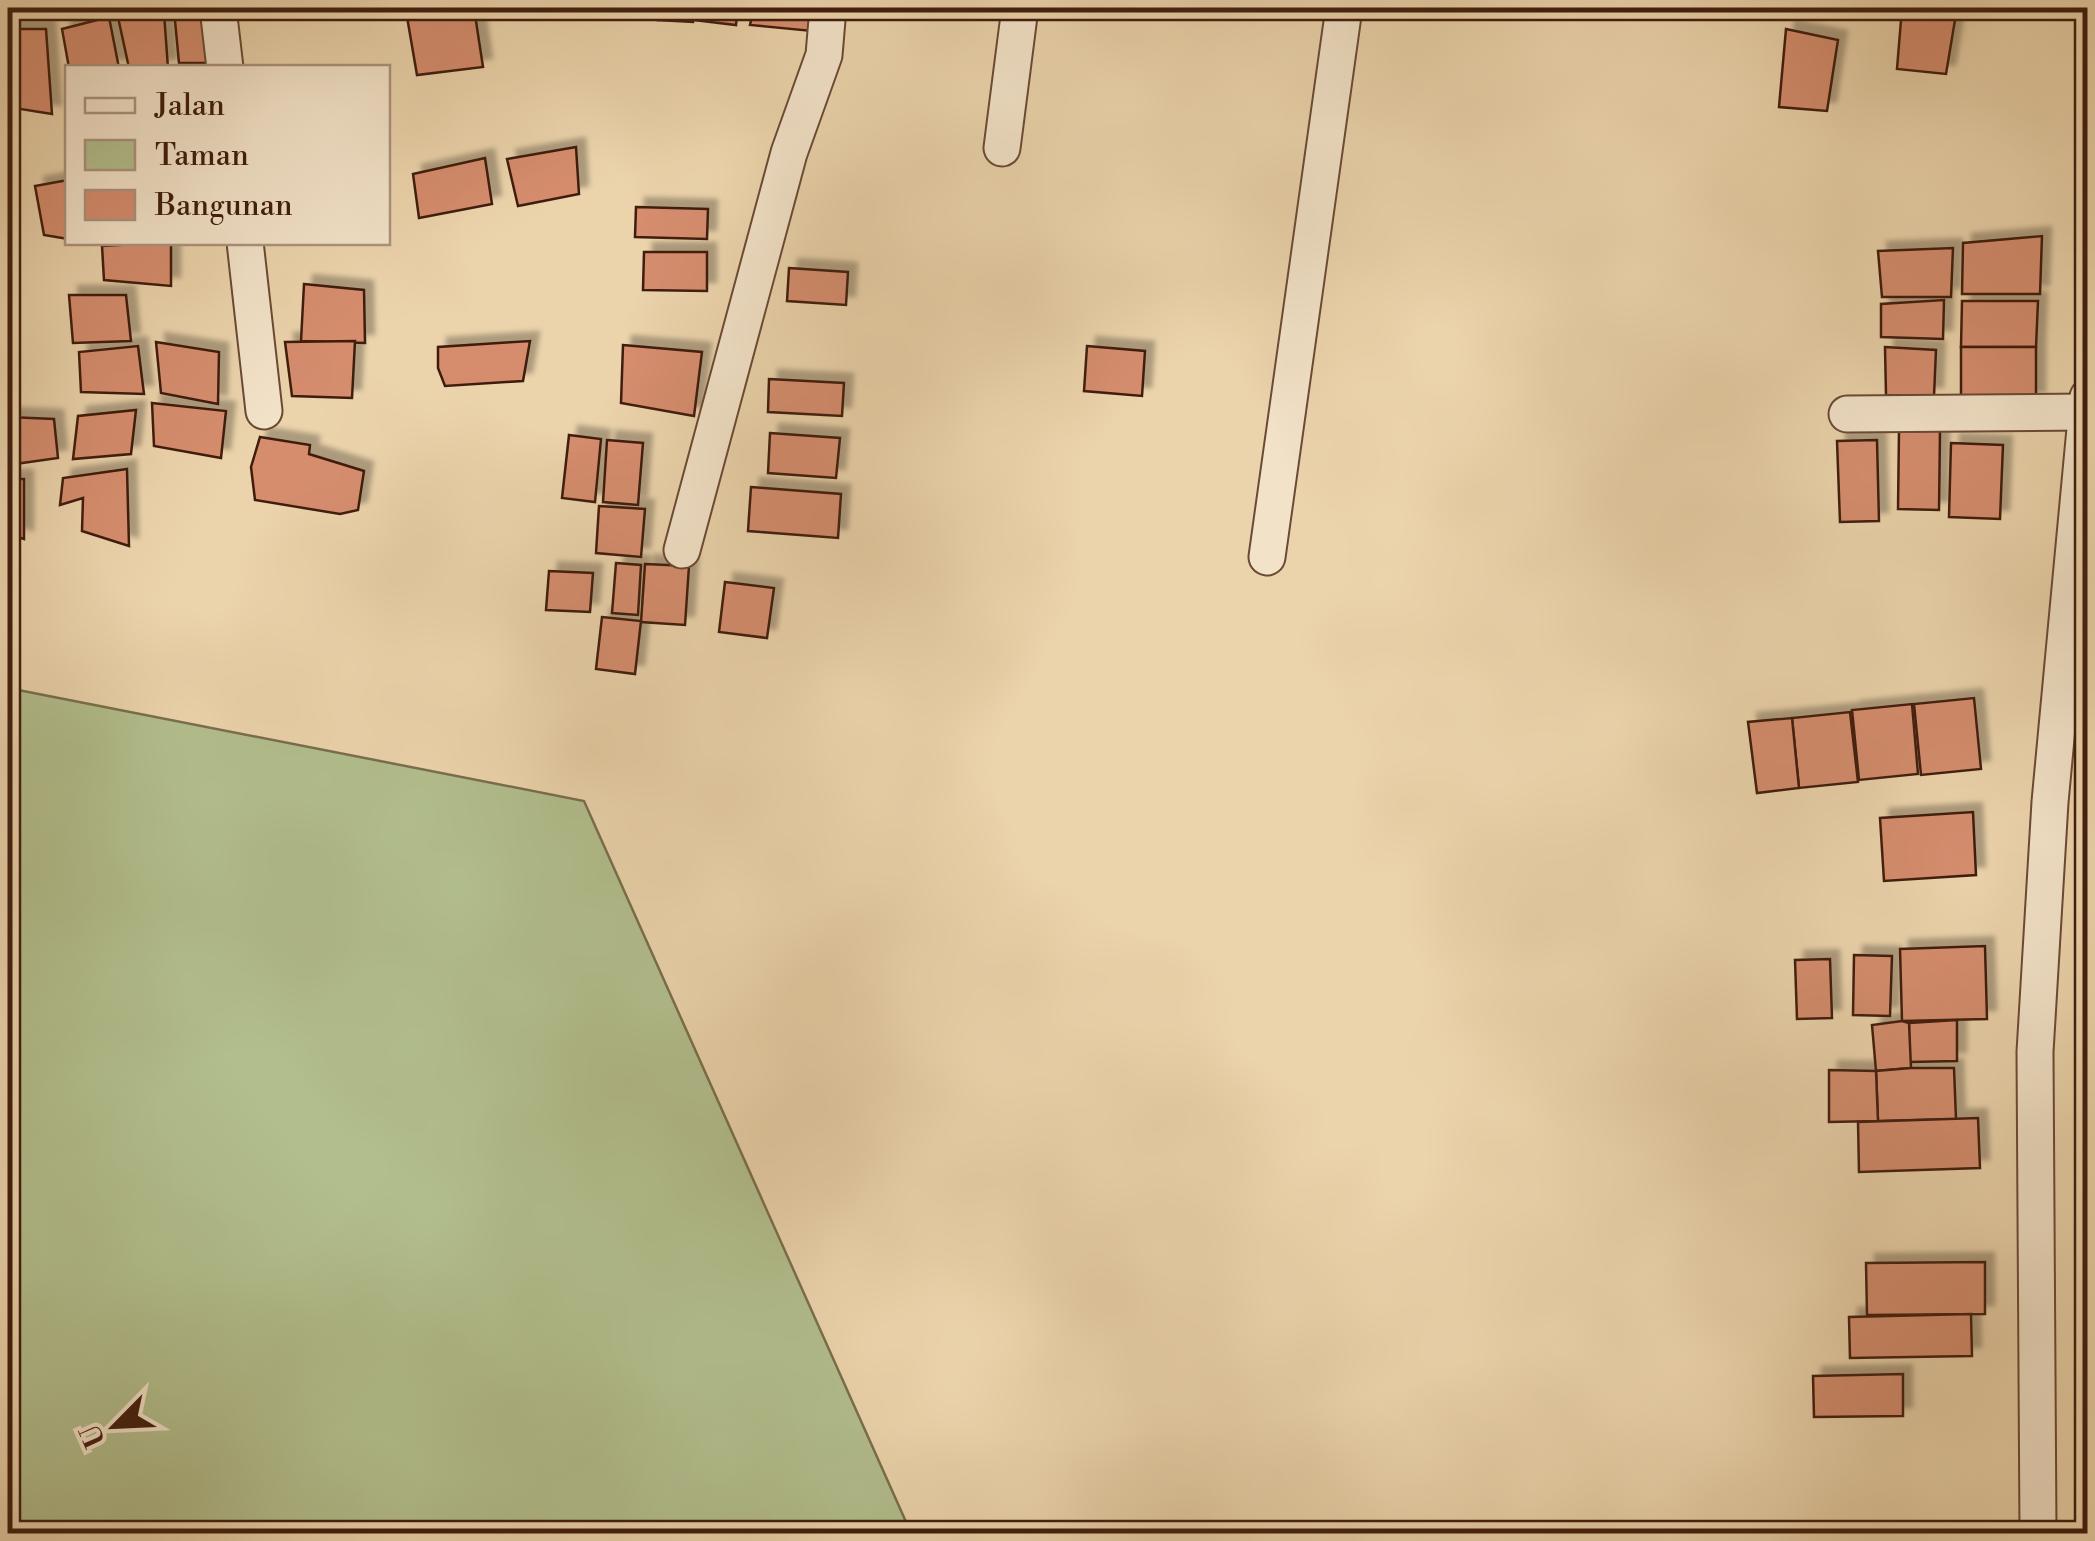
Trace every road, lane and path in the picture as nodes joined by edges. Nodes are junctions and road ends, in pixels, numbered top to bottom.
1 (218, 8) edge
2 (828, 8) edge
3 (1020, 8) edge
4 (1344, 8) edge
5 (225, 65) edge
6 (1002, 148) dead end
7 (244, 245) edge
8 (2087, 404) edge
9 (264, 411) dead end
10 (1848, 414) dead end
11 (682, 550) dead end
12 (1267, 557) dead end
13 (2038, 1534) edge

1 - 5 street
2 - 11 street
3 - 6 street
4 - 12 street
7 - 9 street
8 - 10 street
8 - 13 street

